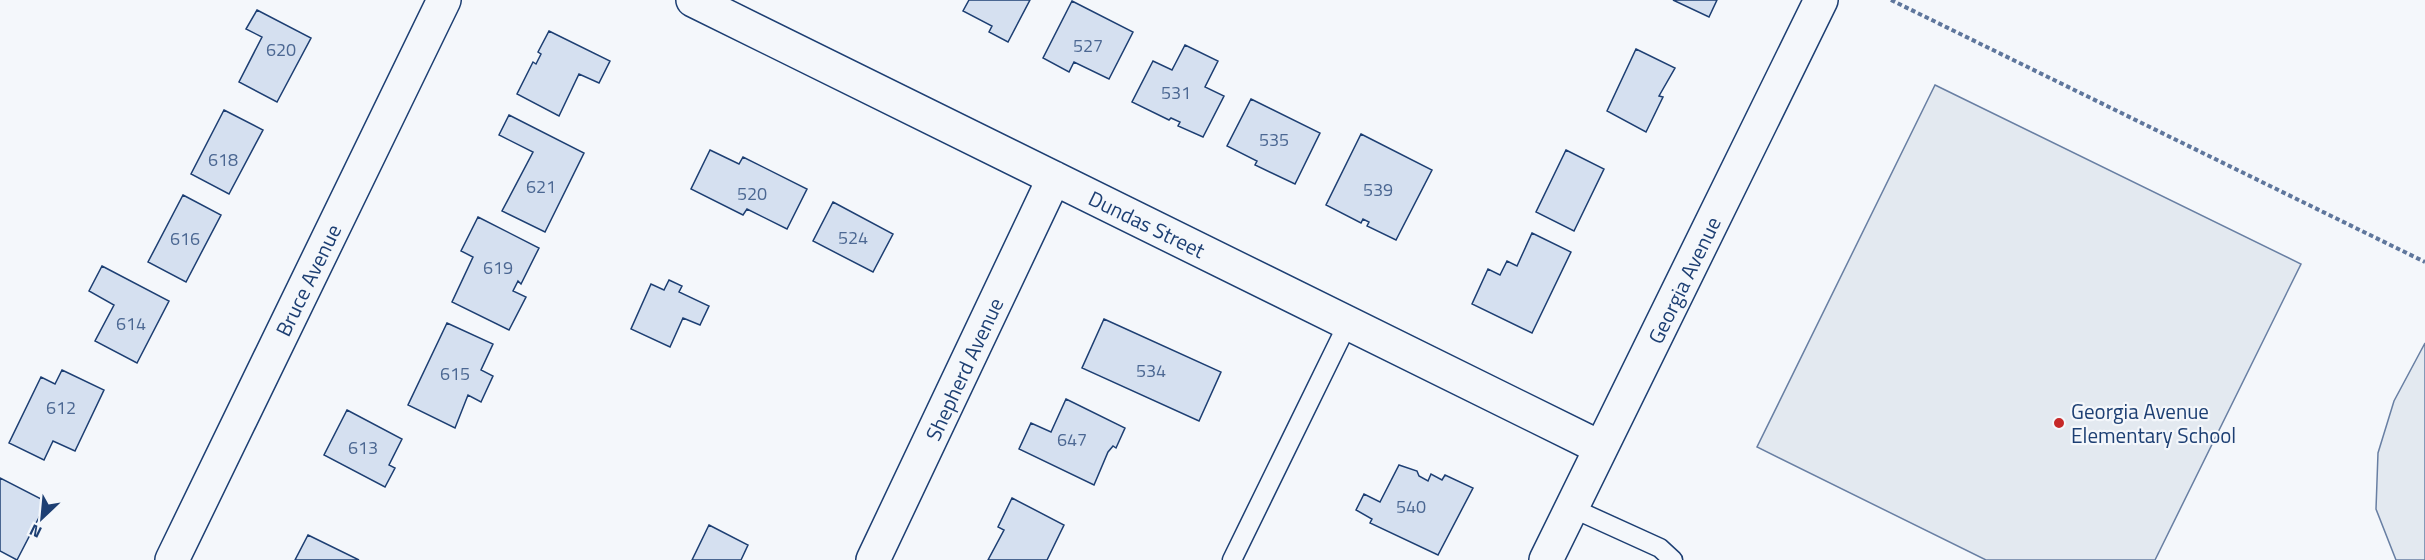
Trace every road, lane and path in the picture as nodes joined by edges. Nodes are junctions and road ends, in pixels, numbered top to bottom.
1 (444, 0) edge
2 (693, 0) edge
3 (1821, 0) edge
4 (1892, 0) edge
5 (1054, 178) junction
6 (2425, 262) edge
7 (1348, 323) junction
8 (1601, 448) junction
9 (1572, 508) junction
10 (172, 560) edge
11 (873, 560) edge
12 (1232, 560) edge
13 (1546, 560) edge
14 (1673, 560) edge

1 - 10 street, Bruce Avenue
2 - 5 street, Dundas Street
3 - 8 street, Georgia Avenue
4 - 6 path
5 - 7 street, Dundas Street
5 - 11 street, Shepherd Avenue
7 - 8 street, Dundas Street
7 - 12 lane
8 - 9 street, Georgia Avenue
9 - 13 street, Georgia Avenue
9 - 14 lane

